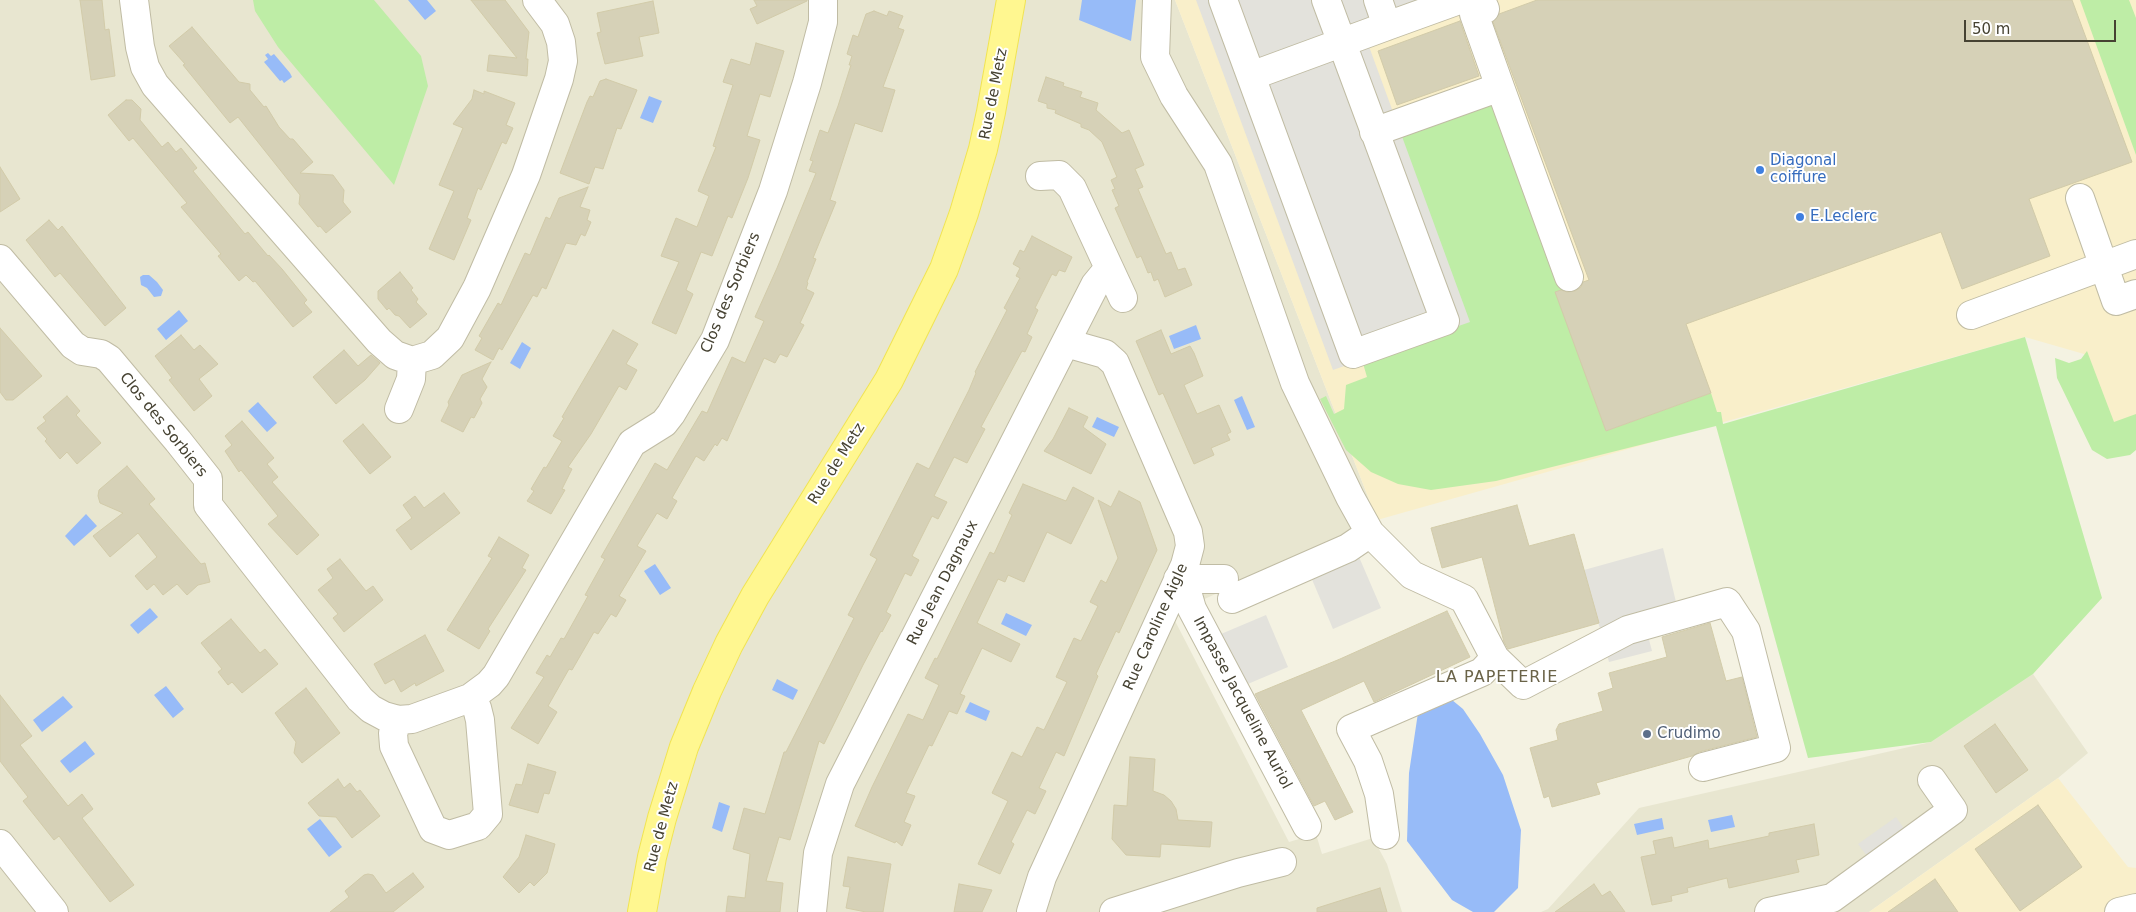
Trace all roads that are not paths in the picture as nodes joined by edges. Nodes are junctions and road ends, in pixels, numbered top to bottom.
1 (134, 0) edge
2 (537, 0) edge
3 (823, 0) edge
4 (1157, 0) edge
5 (1223, 0) edge
6 (1326, 0) edge
7 (1378, 0) edge
8 (1459, 0) edge
9 (1481, 0) edge
10 (1012, 3) edge
11 (1387, 26) junction
12 (1341, 43) junction
13 (1251, 76) junction
14 (1500, 87) junction
15 (1374, 132) junction
16 (1040, 176) dead end
17 (2080, 198) dead end
18 (2136, 254) edge
19 (0, 259) edge
20 (2104, 266) junction
21 (1109, 268) junction
22 (1569, 277) dead end
23 (2136, 294) edge
24 (1123, 298) dead end
25 (1971, 315) dead end
26 (1066, 343) junction
27 (412, 362) junction
28 (399, 410) dead end
29 (1364, 522) junction
30 (1178, 579) junction
31 (1495, 658) junction
32 (470, 698) junction
33 (398, 720) junction
34 (1703, 767) dead end
35 (1932, 780) dead end
36 (1307, 826) dead end
37 (1384, 836) dead end
38 (0, 844) edge
39 (1282, 862) dead end
40 (2136, 908) edge
41 (54, 912) edge
42 (642, 912) edge
43 (812, 912) edge
44 (1031, 912) edge
45 (1114, 912) edge
46 (1768, 912) edge
47 (2119, 912) edge

1 - 27 street
2 - 27 street
3 - 32 street, Clos des Sorbiers
4 - 29 street
5 - 13 street
6 - 12 street
7 - 11 street
8 - 11 street
9 - 14 street
10 - 42 main road, Rue de Metz
11 - 12 street
12 - 13 street
12 - 15 street
13 - 15 street
14 - 15 street
14 - 22 street
16 - 21 street
17 - 20 street
18 - 20 street
19 - 33 street, Clos des Sorbiers
20 - 23 street
20 - 25 street
21 - 24 street
21 - 26 street, Rue Jean Dagnaux
26 - 30 street, Rue Caroline Aigle
26 - 43 street, Rue Jean Dagnaux
27 - 28 street
29 - 30 street
29 - 31 street
30 - 36 street, Impasse Jacqueline Auriol
30 - 44 street, Rue Caroline Aigle
31 - 34 street
31 - 37 street
32 - 33 street, Clos des Sorbiers
32 - 33 street
35 - 46 street
38 - 41 street
39 - 45 street
40 - 47 street

